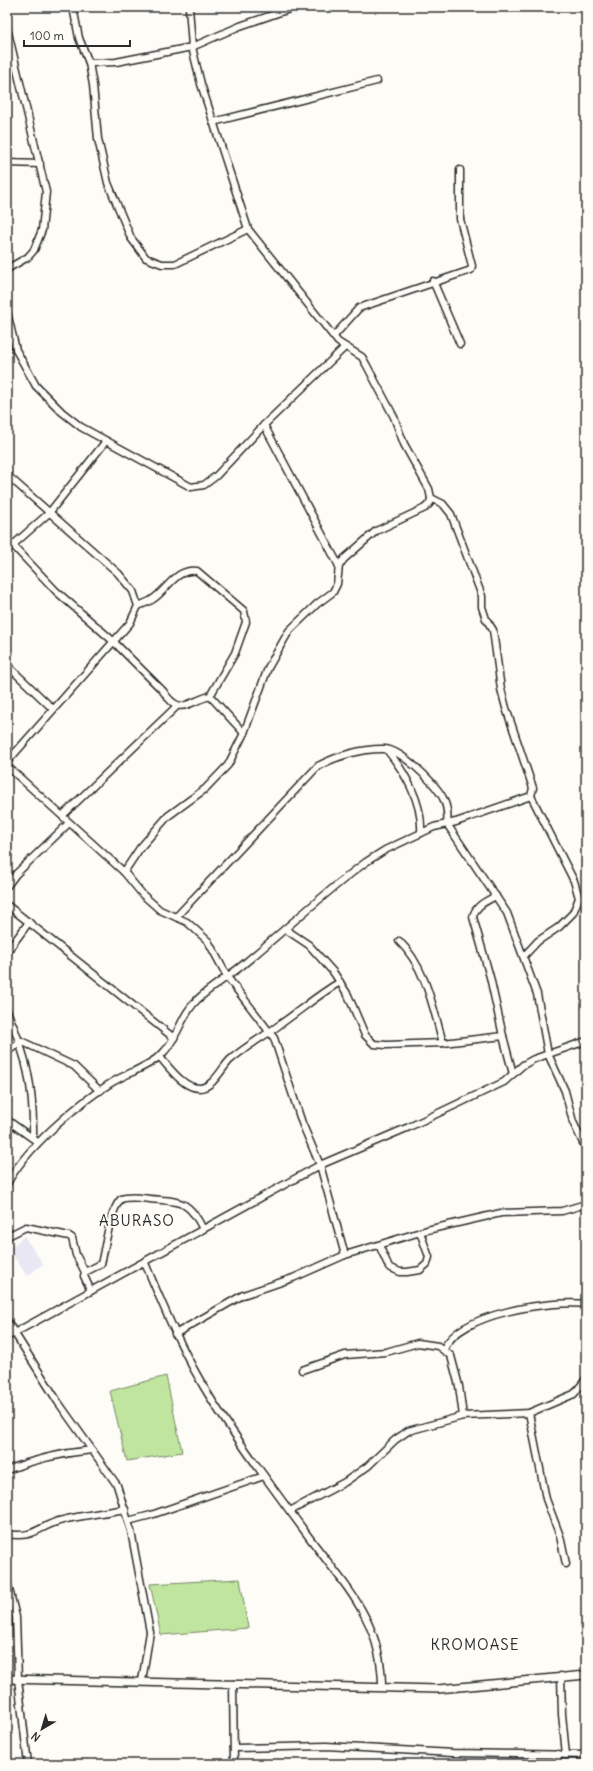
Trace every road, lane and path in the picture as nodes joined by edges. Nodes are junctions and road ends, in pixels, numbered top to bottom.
1 (73, 7) edge
2 (189, 7) edge
3 (295, 7) edge
4 (7, 28) edge
5 (192, 47) junction
6 (88, 63) junction
7 (378, 81) dead end
8 (213, 122) junction
9 (7, 163) edge
10 (40, 164) junction
11 (460, 170) dead end
12 (248, 229) junction
13 (7, 269) edge
14 (433, 282) junction
15 (7, 312) edge
16 (334, 336) junction
17 (460, 344) dead end
18 (345, 347) junction
19 (264, 425) junction
20 (106, 441) junction
21 (7, 475) edge
22 (431, 498) junction
23 (48, 513) junction
24 (7, 539) edge
25 (13, 545) junction
26 (339, 566) junction
27 (138, 606) junction
28 (113, 641) junction
29 (7, 665) edge
30 (210, 696) junction
31 (177, 706) junction
32 (52, 709) junction
33 (244, 733) junction
34 (387, 750) junction
35 (7, 762) edge
36 (7, 766) edge
37 (530, 796) junction
38 (63, 815) junction
39 (69, 822) junction
40 (447, 824) junction
41 (421, 833) junction
42 (124, 872) junction
43 (7, 886) edge
44 (496, 896) junction
45 (7, 904) edge
46 (176, 917) junction
47 (29, 922) junction
48 (285, 930) junction
49 (399, 941) dead end
50 (7, 952) edge
51 (524, 956) junction
52 (228, 978) junction
53 (340, 982) junction
54 (7, 1011) edge
55 (269, 1032) junction
56 (503, 1036) junction
57 (174, 1038) junction
58 (20, 1041) junction
59 (586, 1041) edge
60 (443, 1043) junction
61 (7, 1052) edge
62 (548, 1054) junction
63 (159, 1056) junction
64 (513, 1074) junction
65 (100, 1091) junction
66 (7, 1120) edge
67 (36, 1141) junction
68 (586, 1148) edge
69 (320, 1165) junction
70 (7, 1184) edge
71 (586, 1204) edge
72 (203, 1229) junction
73 (420, 1232) junction
74 (7, 1235) edge
75 (379, 1245) junction
76 (345, 1255) junction
77 (145, 1263) junction
78 (85, 1272) junction
79 (91, 1291) junction
80 (586, 1304) edge
81 (7, 1321) edge
82 (14, 1333) junction
83 (175, 1334) junction
84 (7, 1337) edge
85 (444, 1349) junction
86 (302, 1370) dead end
87 (586, 1379) edge
88 (529, 1412) junction
89 (463, 1416) junction
90 (92, 1450) junction
91 (7, 1470) edge
92 (264, 1476) junction
93 (125, 1509) junction
94 (290, 1511) junction
95 (128, 1521) junction
96 (7, 1534) edge
97 (566, 1564) dead end
98 (7, 1581) edge
99 (586, 1674) edge
100 (561, 1676) junction
101 (7, 1679) edge
102 (18, 1680) junction
103 (142, 1681) junction
104 (233, 1684) junction
105 (382, 1687) junction
106 (234, 1748) junction
107 (558, 1754) junction
108 (566, 1755) junction
109 (586, 1756) edge
110 (28, 1764) edge
111 (234, 1764) edge
112 (556, 1764) edge

1 - 6 street
2 - 5 street
3 - 5 street
4 - 10 street
5 - 6 street
5 - 8 street
6 - 12 street
7 - 8 street
8 - 12 street
9 - 10 street
10 - 13 street
11 - 14 street
12 - 16 street
14 - 16 street
14 - 17 street
15 - 20 street
16 - 18 street
18 - 19 street
18 - 22 street
19 - 20 street
19 - 26 street
20 - 23 street
21 - 23 street
22 - 26 street
22 - 37 street
23 - 25 street
23 - 27 street
24 - 25 street
25 - 28 street
26 - 33 street
27 - 28 street
27 - 30 street
28 - 31 street
28 - 32 street
29 - 32 street
30 - 31 street
30 - 33 street
31 - 38 street
32 - 35 street
33 - 42 street
34 - 40 street
34 - 41 street
34 - 46 street
36 - 38 street
37 - 40 street
37 - 51 street
38 - 39 street
39 - 42 street
39 - 43 street
40 - 41 street
40 - 44 street
41 - 48 street
42 - 46 street
44 - 51 street
44 - 56 street
45 - 47 street
46 - 52 street
47 - 50 street
47 - 57 street
48 - 52 street
48 - 53 street
49 - 60 street
51 - 62 street
52 - 55 street
52 - 57 street
53 - 55 street
53 - 60 street
54 - 58 street
55 - 63 street
55 - 69 street
56 - 60 street
56 - 64 street
57 - 63 street
58 - 61 street
58 - 65 street
58 - 67 street
59 - 62 street
62 - 64 street
62 - 68 street
63 - 65 street
64 - 69 street
65 - 67 street
66 - 67 street
67 - 70 street
69 - 72 street
69 - 76 street
71 - 73 street
72 - 77 street
72 - 78 street
73 - 75 street
73 - 75 street
74 - 78 street
75 - 76 street
76 - 83 street
77 - 79 street
77 - 83 street
78 - 79 street
79 - 82 street
80 - 85 street
81 - 82 street
82 - 84 street
82 - 90 street
83 - 92 street
85 - 86 street
85 - 89 street
87 - 88 street
88 - 89 street
88 - 97 street
89 - 94 street
90 - 91 street
90 - 93 street
92 - 94 street
92 - 95 street
93 - 95 street
93 - 96 street
94 - 105 street
95 - 103 street
98 - 102 street
99 - 100 street
100 - 105 street
100 - 108 street
101 - 102 street
102 - 103 street
102 - 110 street
103 - 104 street
104 - 105 street
104 - 106 street
106 - 107 street
106 - 111 street
107 - 108 street
107 - 112 street
108 - 109 street

